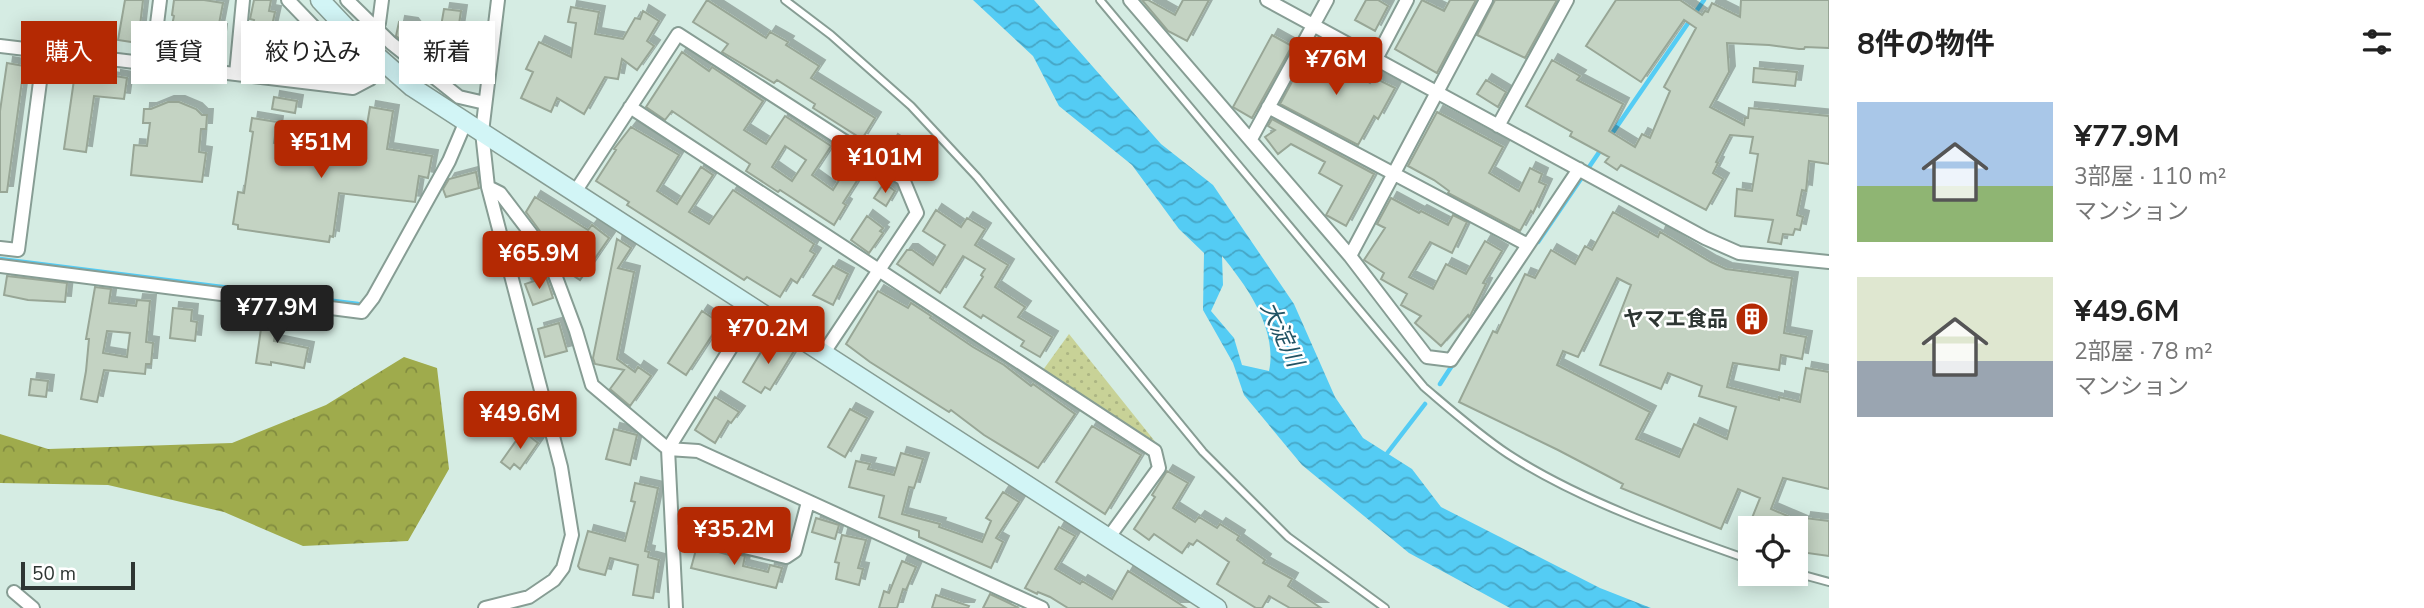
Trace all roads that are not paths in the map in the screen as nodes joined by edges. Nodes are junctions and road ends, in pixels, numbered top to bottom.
1 (160, 0) edge
2 (243, 0) edge
3 (288, 0) edge
4 (320, 0) edge
5 (346, 0) edge
6 (382, 0) edge
7 (498, 0) edge
8 (785, 0) edge
9 (1100, 0) edge
10 (1130, 0) edge
11 (1267, 0) edge
12 (1327, 0) edge
13 (1407, 0) edge
14 (1486, 0) edge
15 (1567, 0) edge
16 (157, 21) edge
17 (308, 21) edge
18 (341, 21) edge
19 (367, 21) edge
20 (379, 21) edge
21 (1314, 25) junction
22 (385, 37) edge
23 (0, 46) edge
24 (21, 48) edge
25 (1376, 59) junction
26 (385, 65) edge
27 (227, 73) edge
28 (236, 74) junction
29 (241, 75) edge
30 (40, 84) edge
31 (320, 84) edge
32 (361, 84) edge
33 (1438, 94) junction
34 (485, 103) junction
35 (630, 107) junction
36 (1268, 107) junction
37 (466, 121) junction
38 (1498, 126) junction
39 (482, 132) junction
40 (1251, 139) junction
41 (1584, 172) junction
42 (1394, 173) junction
43 (488, 187) junction
44 (575, 192) junction
45 (1528, 245) junction
46 (0, 248) edge
47 (1350, 256) junction
48 (1829, 262) edge
49 (0, 266) edge
50 (878, 272) junction
51 (755, 309) junction
52 (823, 354) junction
53 (668, 449) junction
54 (808, 502) junction
55 (674, 530) junction
56 (1109, 537) junction
57 (1738, 556) edge
58 (1808, 576) edge
59 (1829, 582) edge
60 (15, 592) dead end
61 (33, 608) edge
62 (485, 608) edge
63 (676, 608) edge
64 (1042, 608) edge
65 (1217, 608) edge
66 (1385, 608) edge

1 - 16 street
2 - 28 street
3 - 17 street
4 - 18 street
5 - 19 street
6 - 20 street
7 - 34 street
8 - 66 lane
9 - 57 lane
10 - 40 street
11 - 21 street
12 - 21 street
13 - 25 street
14 - 33 street
15 - 38 street
21 - 25 street
21 - 36 street
22 - 34 street
23 - 24 street
25 - 33 street
26 - 37 street
27 - 28 street
28 - 29 street
30 - 46 street
31 - 32 street
33 - 38 street
33 - 42 street
34 - 39 street
35 - 44 street
35 - 50 street
35 - 50 street
36 - 40 street
36 - 42 street
37 - 39 street
37 - 49 street
38 - 41 street
39 - 43 street
39 - 44 street
40 - 47 street
41 - 45 street
41 - 48 street
42 - 45 street
42 - 47 street
43 - 53 street
43 - 62 street
44 - 51 street
45 - 47 street
50 - 52 street
50 - 56 street
51 - 52 street
51 - 53 street
52 - 56 street
53 - 54 street
53 - 55 street
54 - 55 street
54 - 64 street
55 - 63 street
56 - 65 street
58 - 59 lane
60 - 61 street

